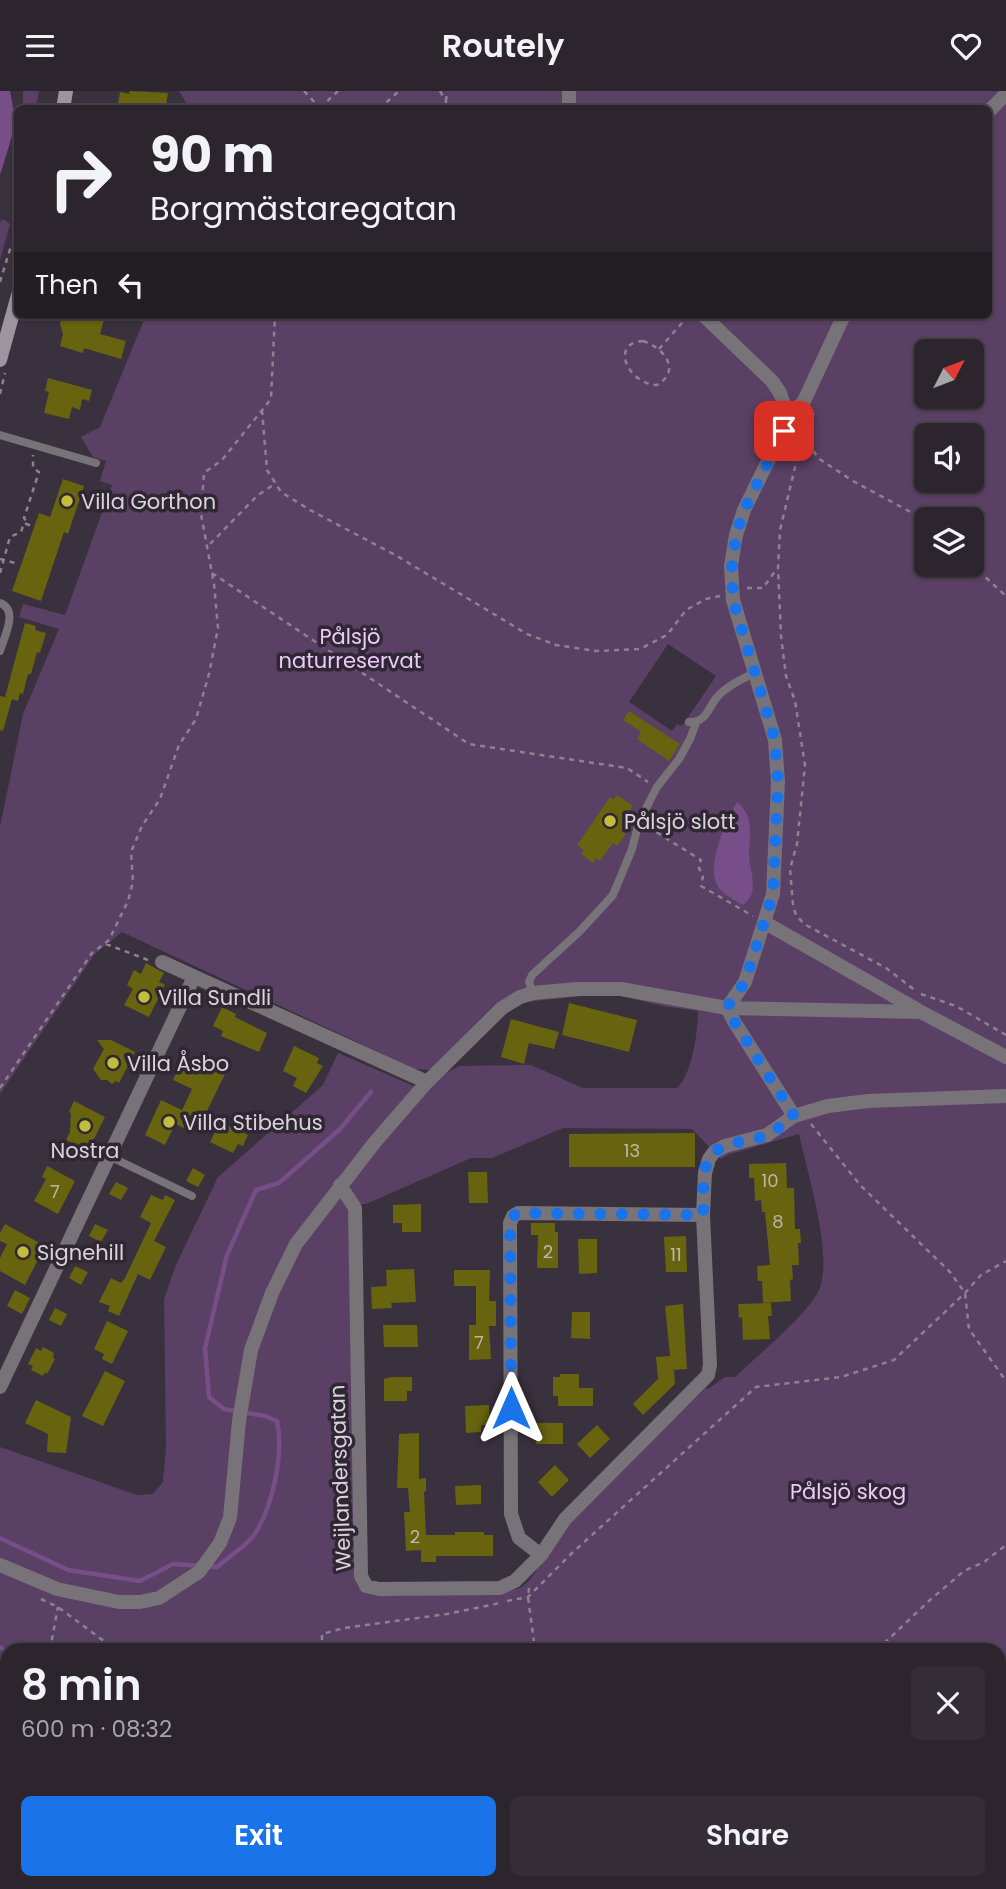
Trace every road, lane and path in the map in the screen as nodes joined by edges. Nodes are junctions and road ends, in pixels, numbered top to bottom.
1 (304, 91) edge
2 (338, 91) edge
3 (399, 91) edge
4 (440, 91) edge
5 (447, 91) edge
6 (1006, 94) edge
7 (446, 101) junction
8 (318, 105) edge
9 (324, 105) edge
10 (383, 105) edge
11 (446, 105) edge
12 (992, 108) edge
13 (14, 242) edge
14 (0, 282) edge
15 (14, 309) edge
16 (275, 319) edge
17 (685, 319) edge
18 (707, 319) edge
19 (842, 319) edge
20 (658, 350) junction
21 (0, 359) edge
22 (4, 376) dead end
23 (0, 394) edge
24 (261, 410) junction
25 (789, 418) junction
26 (0, 435) edge
27 (33, 444) junction
28 (96, 463) dead end
29 (276, 483) junction
30 (914, 514) edge
31 (210, 544) dead end
32 (2, 559) edge
33 (15, 563) dead end
34 (778, 568) junction
35 (0, 573) edge
36 (212, 573) junction
37 (984, 576) edge
38 (733, 592) junction
39 (1006, 596) edge
40 (0, 603) edge
41 (0, 651) edge
42 (754, 673) junction
43 (657, 787) junction
44 (639, 822) junction
45 (764, 922) junction
46 (106, 944) junction
47 (162, 962) joint
48 (194, 977) junction
49 (533, 993) junction
50 (727, 1007) junction
51 (921, 1012) junction
52 (1006, 1035) edge
53 (1006, 1057) edge
54 (427, 1082) junction
55 (0, 1088) edge
56 (1006, 1095) edge
57 (798, 1114) junction
58 (109, 1156) junction
59 (340, 1185) junction
60 (192, 1196) dead end
61 (703, 1215) junction
62 (1006, 1261) edge
63 (965, 1293) junction
64 (1006, 1381) edge
65 (0, 1387) edge
66 (1006, 1545) edge
67 (536, 1559) junction
68 (0, 1565) edge
69 (528, 1597) junction
70 (51, 1643) edge
71 (107, 1643) edge
72 (322, 1643) edge
73 (534, 1643) edge
74 (885, 1643) edge

1 - 8 path
2 - 9 path
3 - 10 path
4 - 7 path
5 - 7 path
6 - 12 street
7 - 11 path
13 - 14 path
15 - 21 street
16 - 24 path
17 - 20 path
18 - 25 street
19 - 25 street
20 - 20 path
22 - 23 path
24 - 29 path
24 - 36 path
25 - 38 street
26 - 27 lane
27 - 28 lane
27 - 32 path
29 - 31 path
29 - 38 path
30 - 34 path
32 - 33 path
32 - 35 path
34 - 38 path
34 - 52 path
36 - 43 path
36 - 46 path
37 - 39 path
38 - 42 street
40 - 41 lane
42 - 43 lane
42 - 45 street
43 - 44 lane
44 - 45 path
44 - 49 lane
45 - 50 street
45 - 51 street
46 - 47 path
46 - 55 path
47 - 48 street
48 - 54 street
48 - 58 street
49 - 50 street
49 - 54 street
50 - 51 street
50 - 57 street
51 - 53 street
54 - 59 street
56 - 57 street
57 - 61 street
57 - 63 path
58 - 60 lane
58 - 65 street
59 - 67 street, Weijlandersgatan
59 - 68 street
61 - 67 street
61 - 67 street
62 - 63 path
63 - 64 path
63 - 69 path
66 - 74 path
67 - 69 path
69 - 72 path
69 - 73 path
70 - 71 path

